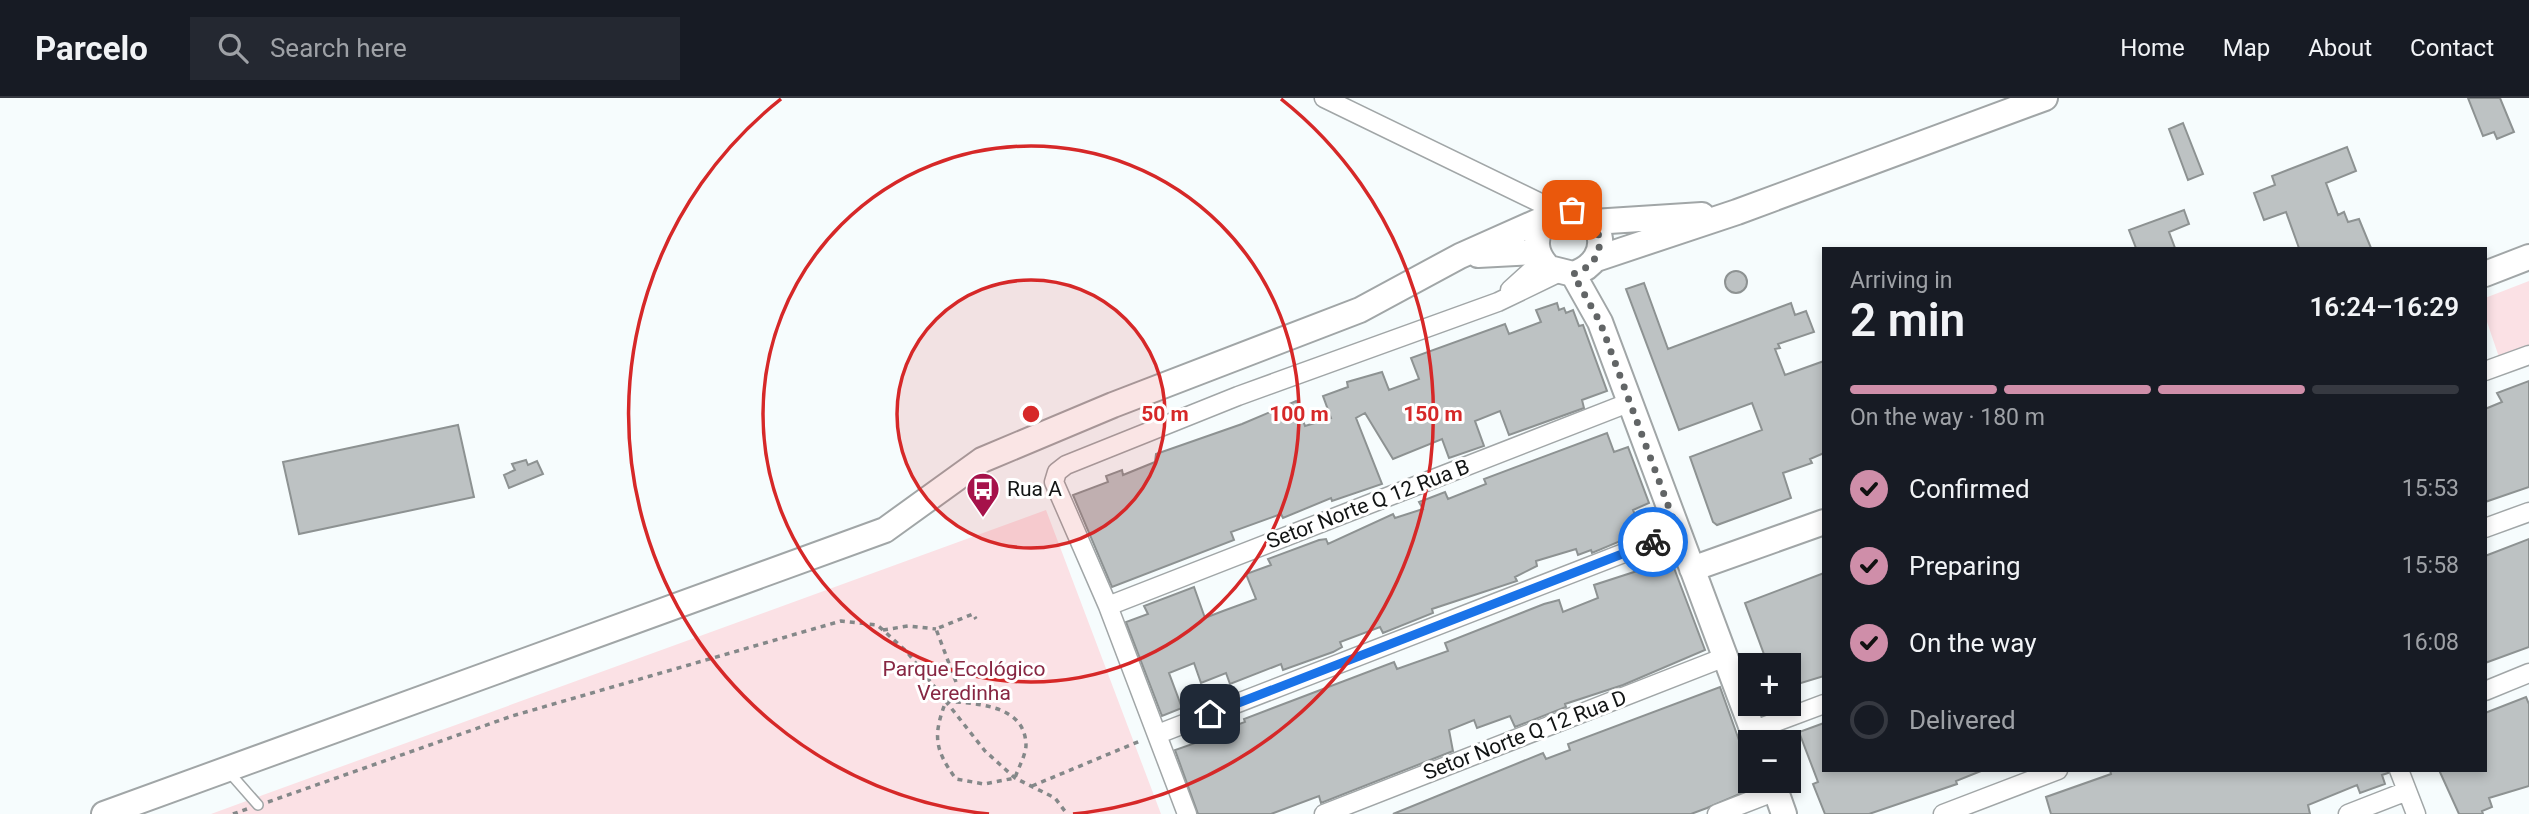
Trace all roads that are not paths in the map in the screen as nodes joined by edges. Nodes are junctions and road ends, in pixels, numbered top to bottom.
1 (1324, 98) edge
2 (2045, 98) edge
3 (1737, 212) junction
4 (1552, 216) junction
5 (1593, 222) junction
6 (1460, 256) junction
7 (2529, 257) edge
8 (1567, 264) junction
9 (2487, 273) edge
10 (2529, 355) edge
11 (2487, 370) edge
12 (1629, 402) junction
13 (2529, 512) edge
14 (1822, 523) edge
15 (2487, 527) edge
16 (1678, 532) junction
17 (1692, 569) junction
18 (1108, 606) junction
19 (1725, 657) junction
20 (2529, 673) edge
21 (2487, 690) edge
22 (1822, 705) edge
23 (1753, 730) edge
24 (1768, 730) edge
25 (1157, 734) junction
26 (227, 770) junction
27 (2053, 772) edge
28 (2400, 772) edge
29 (2407, 791) junction
30 (1777, 795) edge
31 (258, 805) road end
32 (104, 814) edge
33 (1187, 814) edge
34 (1324, 814) edge
35 (1717, 814) edge
36 (1943, 814) edge
37 (2348, 814) edge
38 (2416, 814) edge

1 - 4 street
2 - 3 street
3 - 5 street
3 - 8 street
4 - 5 street
4 - 6 street
4 - 8 street
5 - 8 street
6 - 8 street
6 - 26 street
7 - 9 street
8 - 12 street
8 - 18 street
10 - 11 street
12 - 16 street
12 - 18 street, Setor Norte Q 12 Rua B
13 - 15 street
14 - 17 street
16 - 17 street
16 - 25 street
17 - 19 street
18 - 25 street
19 - 23 street
19 - 34 street, Setor Norte Q 12 Rua D
20 - 21 street
22 - 24 street
25 - 33 street
26 - 31 lane
26 - 32 street
27 - 36 street
28 - 29 street
29 - 37 street
29 - 38 street
30 - 35 street

